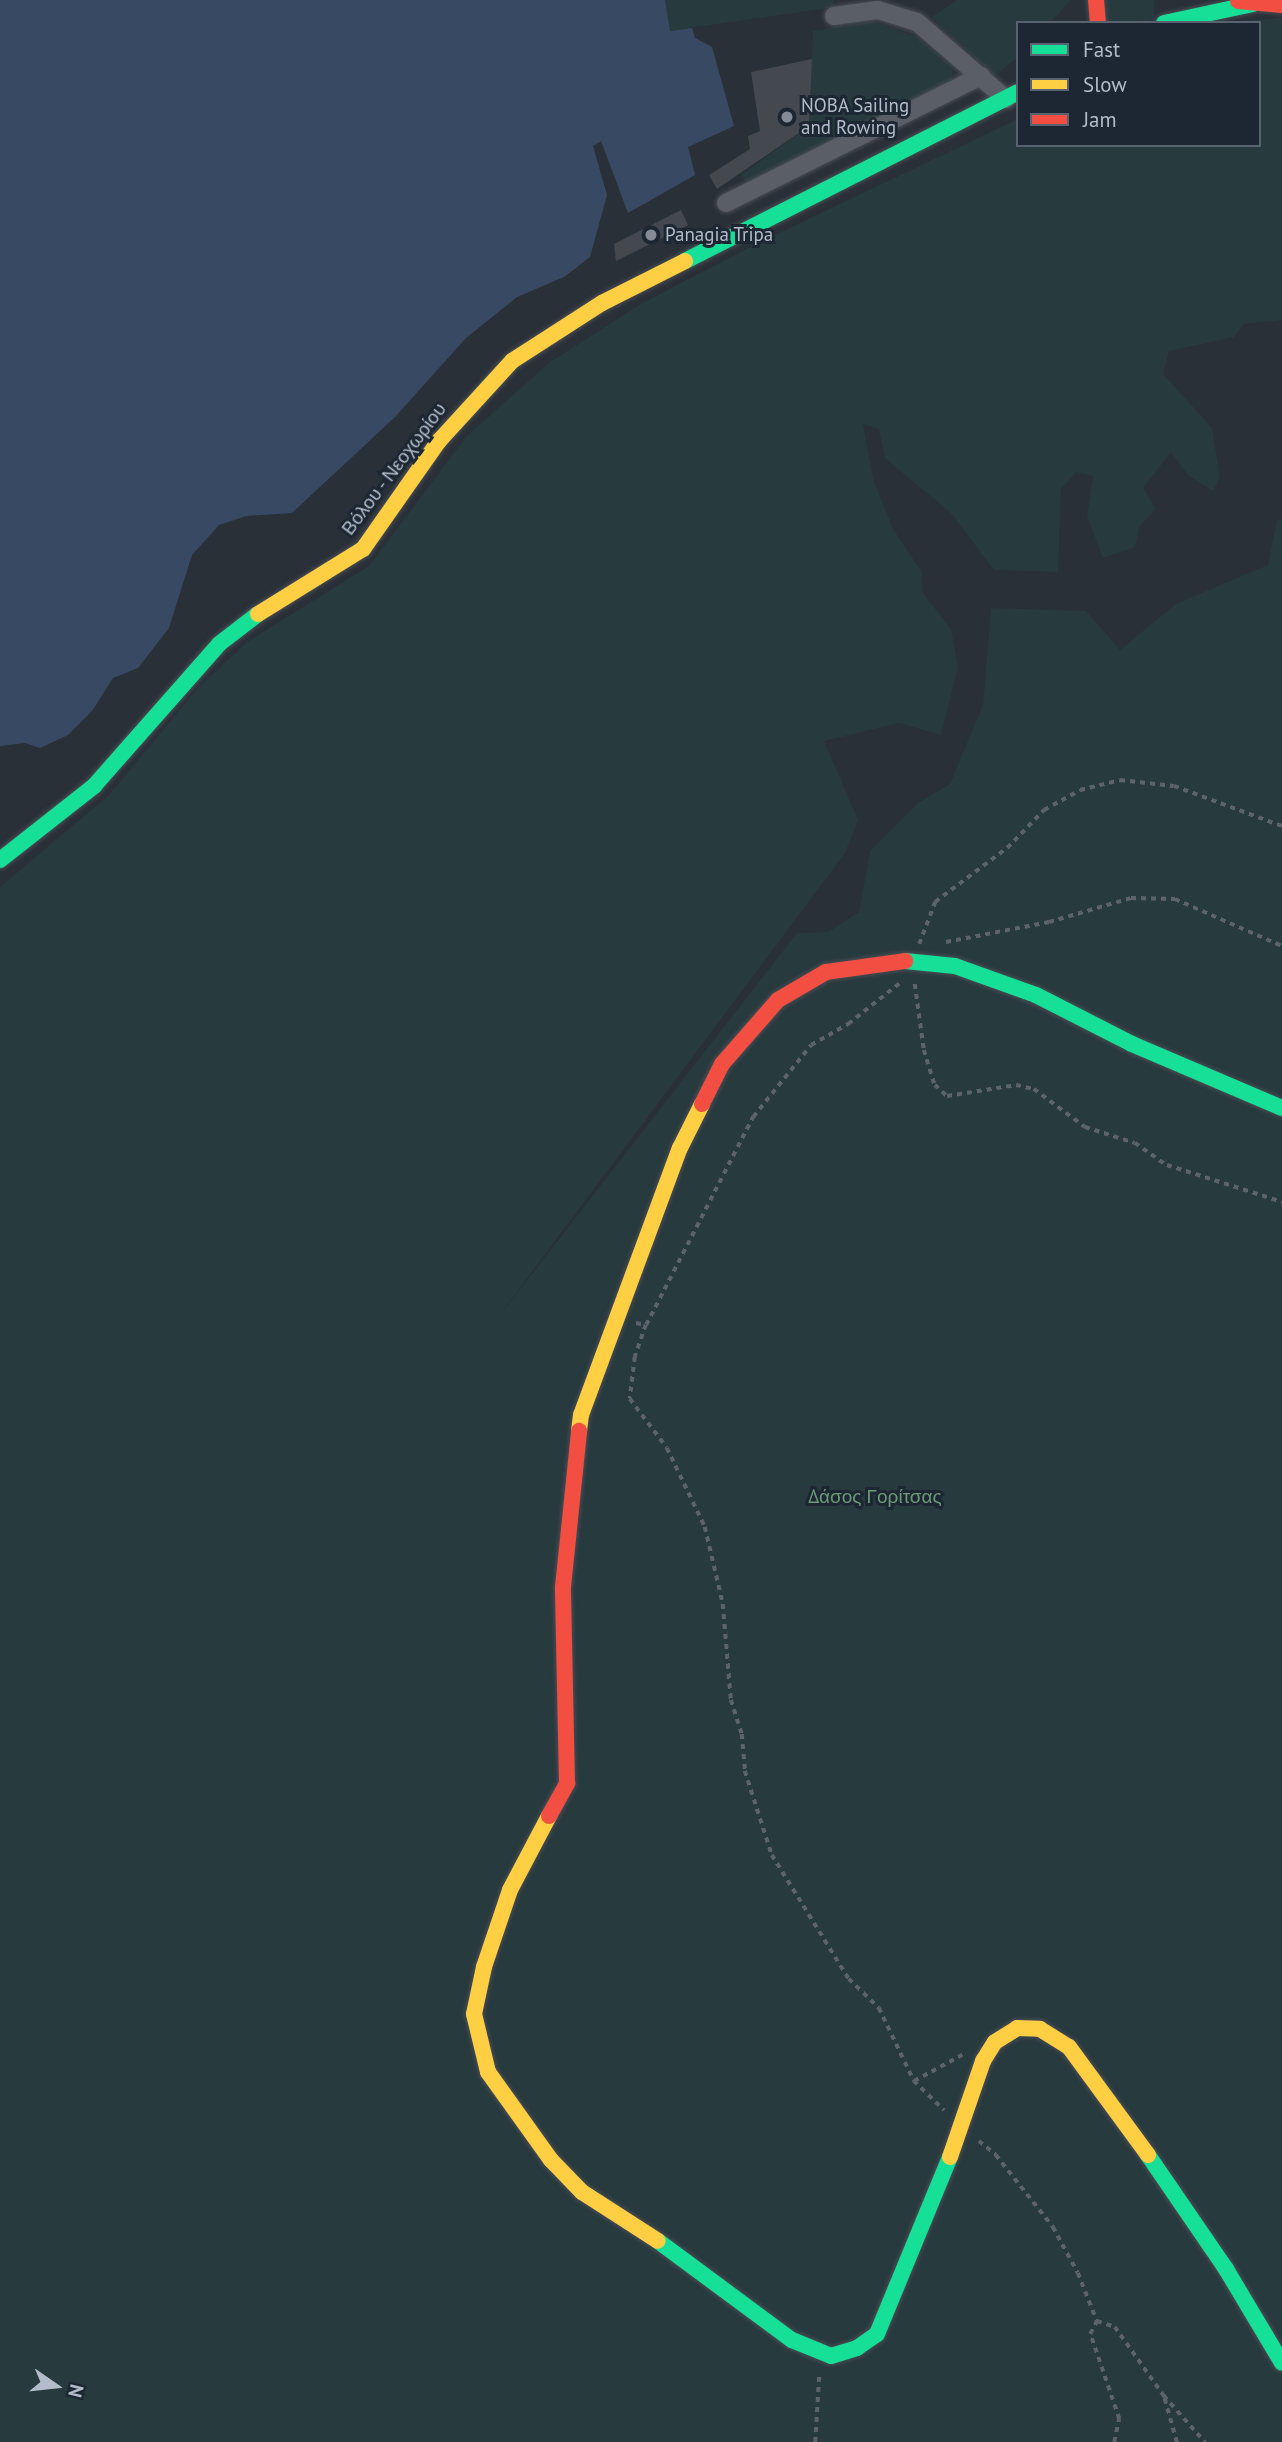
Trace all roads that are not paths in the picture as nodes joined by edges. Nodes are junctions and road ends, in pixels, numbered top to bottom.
1 (1096, 0) edge
2 (1234, 0) edge
3 (1253, 4) junction
4 (1282, 5) edge
5 (1163, 6) dead end
6 (834, 16) dead end
7 (1094, 21) edge
8 (1162, 21) edge
9 (1172, 21) edge
10 (981, 76) junction
11 (1012, 95) edge
12 (726, 203) dead end
13 (0, 860) edge
14 (1282, 1108) edge
15 (1282, 2363) edge

1 - 7 street
2 - 3 street
3 - 4 street
3 - 9 street
5 - 8 street
6 - 10 street
10 - 11 street
10 - 12 street
11 - 13 street, Βόλου - Νεοχωρίου
14 - 15 street

